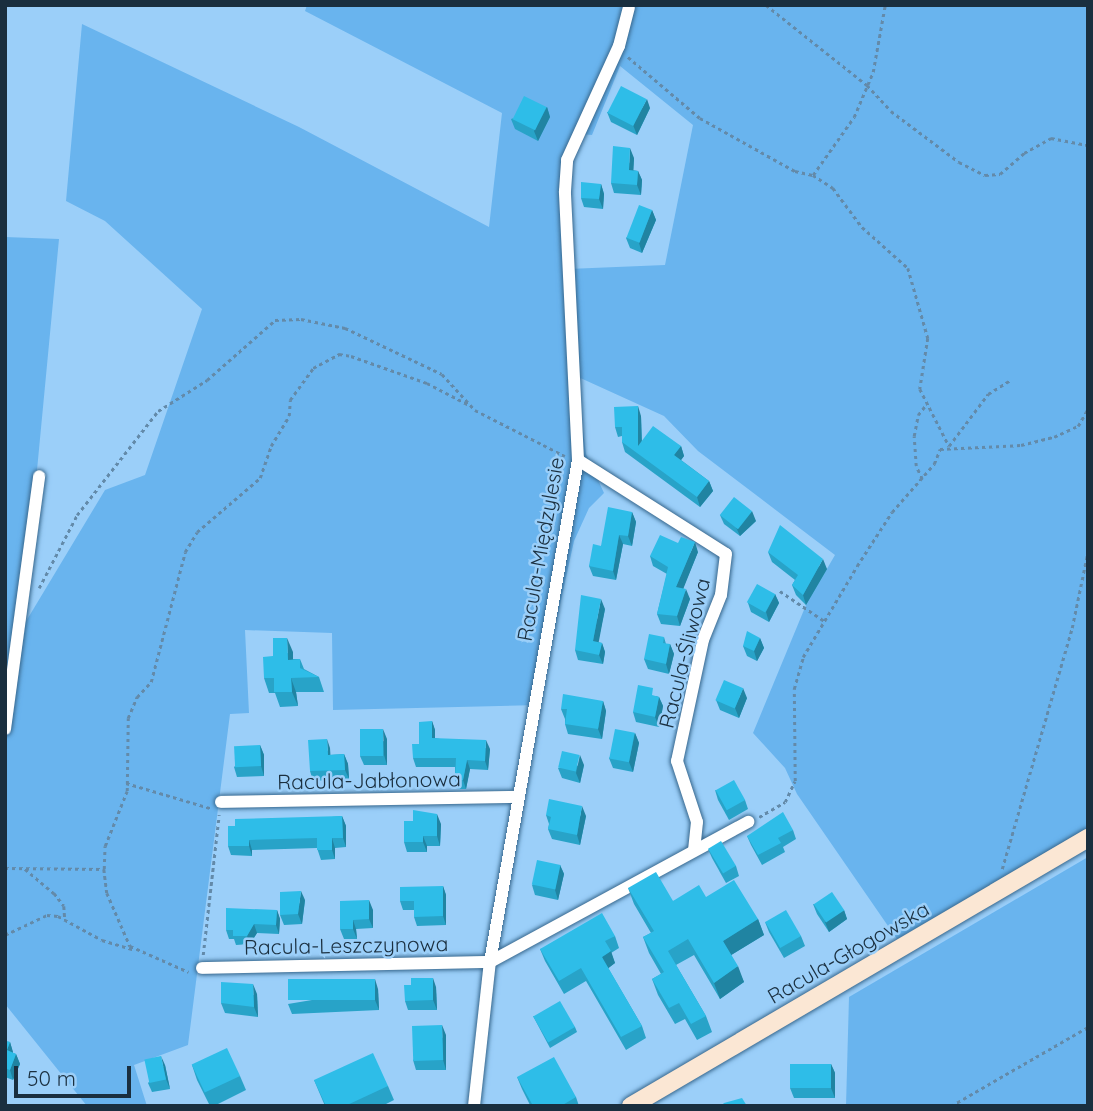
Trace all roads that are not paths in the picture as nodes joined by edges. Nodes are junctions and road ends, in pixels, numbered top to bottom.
1 (629, 7) edge
2 (578, 460) junction
3 (39, 476) dead end
4 (5, 729) edge
5 (517, 797) junction
6 (220, 806) road end
7 (748, 822) road end
8 (1088, 838) edge
9 (694, 850) junction
10 (490, 962) junction
11 (202, 968) road end
12 (474, 1106) edge
13 (631, 1106) edge

1 - 2 street, Racula-Międzylesie
2 - 5 street, Racula-Międzylesie
2 - 9 street, Racula-Śliwowa
3 - 4 street
5 - 6 street, Racula-Jabłonowa
5 - 10 street, Racula-Międzylesie
7 - 9 street
8 - 13 street, Racula-Głogowska
9 - 10 street
10 - 11 street, Racula-Leszczynowa
10 - 12 street, Racula-Międzylesie

